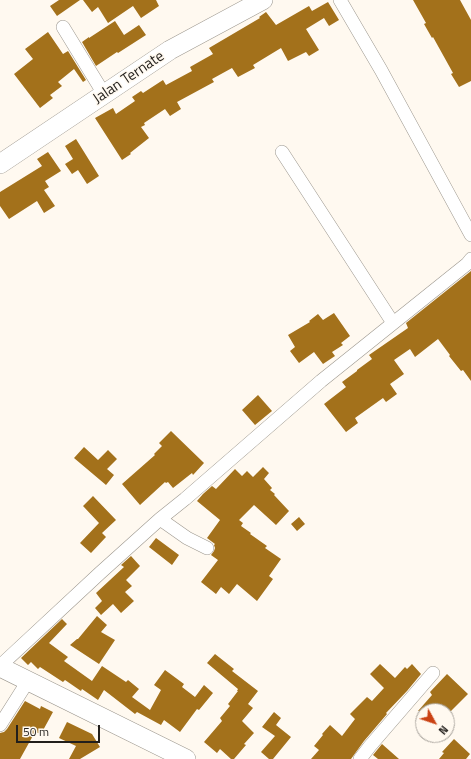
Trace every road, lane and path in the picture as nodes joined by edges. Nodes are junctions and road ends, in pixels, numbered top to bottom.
1 (340, 0) edge
2 (251, 3) edge
3 (63, 27) dead end
4 (104, 94) junction
5 (282, 152) dead end
6 (0, 164) edge
7 (471, 235) edge
8 (471, 259) edge
9 (393, 323) junction
10 (160, 519) junction
11 (207, 548) dead end
12 (0, 667) edge
13 (433, 673) dead end
14 (28, 681) junction
15 (0, 725) edge
16 (186, 759) edge
17 (360, 759) edge

1 - 7 street
2 - 4 street, Jalan Ternate
3 - 4 street
4 - 6 street, Jalan Ternate
5 - 9 street
8 - 9 street
9 - 10 street
10 - 11 street
10 - 12 street
12 - 14 street
13 - 17 street
14 - 15 street
14 - 16 street

